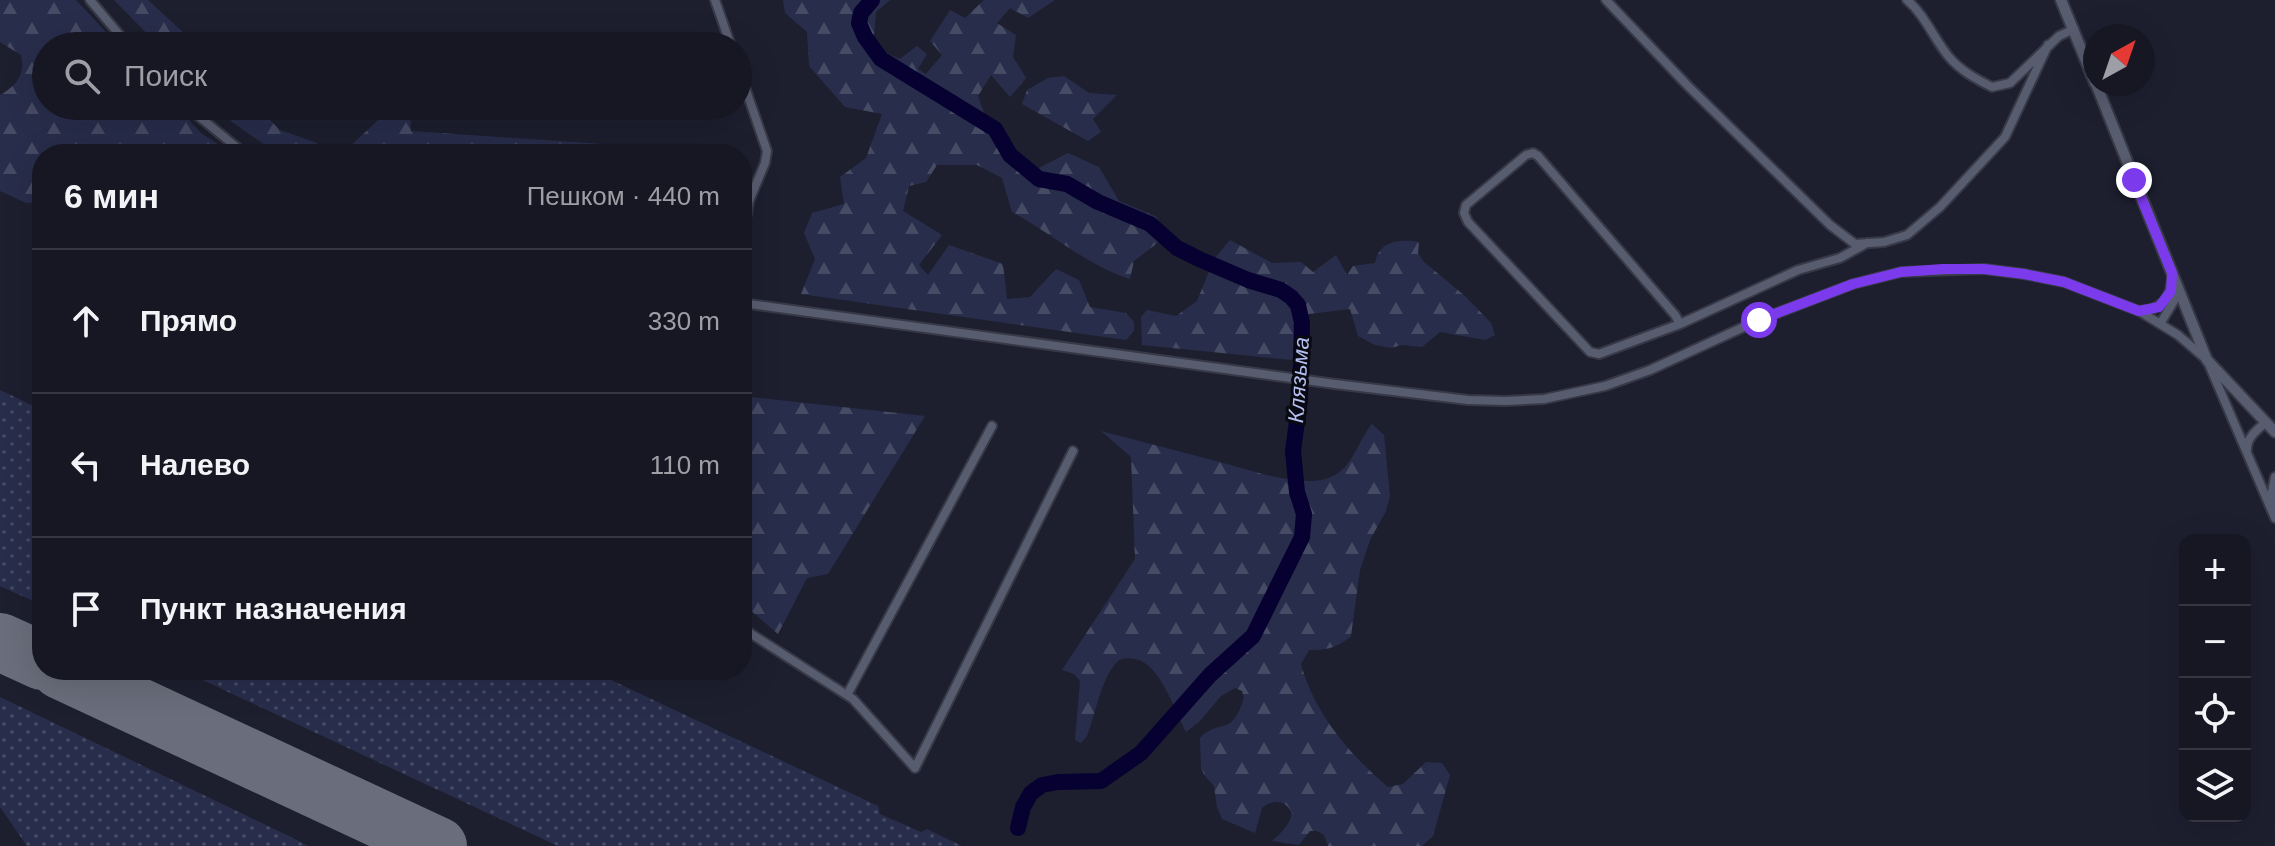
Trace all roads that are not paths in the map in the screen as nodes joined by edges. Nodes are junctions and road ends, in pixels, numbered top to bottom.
1 (90, 0) edge
2 (715, 0) edge
3 (1606, 0) edge
4 (1907, 0) edge
5 (2061, 0) edge
6 (2074, 29) junction
7 (117, 32) edge
8 (726, 32) edge
9 (2048, 45) junction
10 (2083, 52) edge
11 (2100, 96) edge
12 (752, 108) edge
13 (203, 120) edge
14 (233, 144) edge
15 (752, 194) edge
16 (1867, 243) junction
17 (2172, 273) junction
18 (2171, 291) junction
19 (752, 304) edge
20 (2139, 311) junction
21 (2188, 317) junction
22 (1680, 324) junction
23 (2160, 324) junction
24 (2178, 335) junction
25 (2207, 360) junction
26 (2266, 422) junction
27 (992, 426) dead end
28 (2275, 432) edge
29 (1073, 451) dead end
30 (2247, 453) junction
31 (2275, 477) edge
32 (2273, 495) edge
33 (2275, 517) edge
34 (752, 634) edge
35 (847, 695) junction

1 - 7 street
2 - 8 street
3 - 16 street
4 - 9 street
5 - 6 street
6 - 9 street
6 - 10 street
9 - 16 street
11 - 17 street
12 - 15 street
13 - 14 street
16 - 22 street
17 - 18 street
17 - 21 street
18 - 20 street
18 - 23 street
19 - 20 street
20 - 23 street
21 - 24 street
21 - 25 street
22 - 22 street
23 - 24 street
24 - 25 street
25 - 26 street
25 - 30 street
26 - 28 street
26 - 30 street
27 - 35 street
29 - 35 street
30 - 33 street
31 - 32 street
32 - 33 street
34 - 35 street

